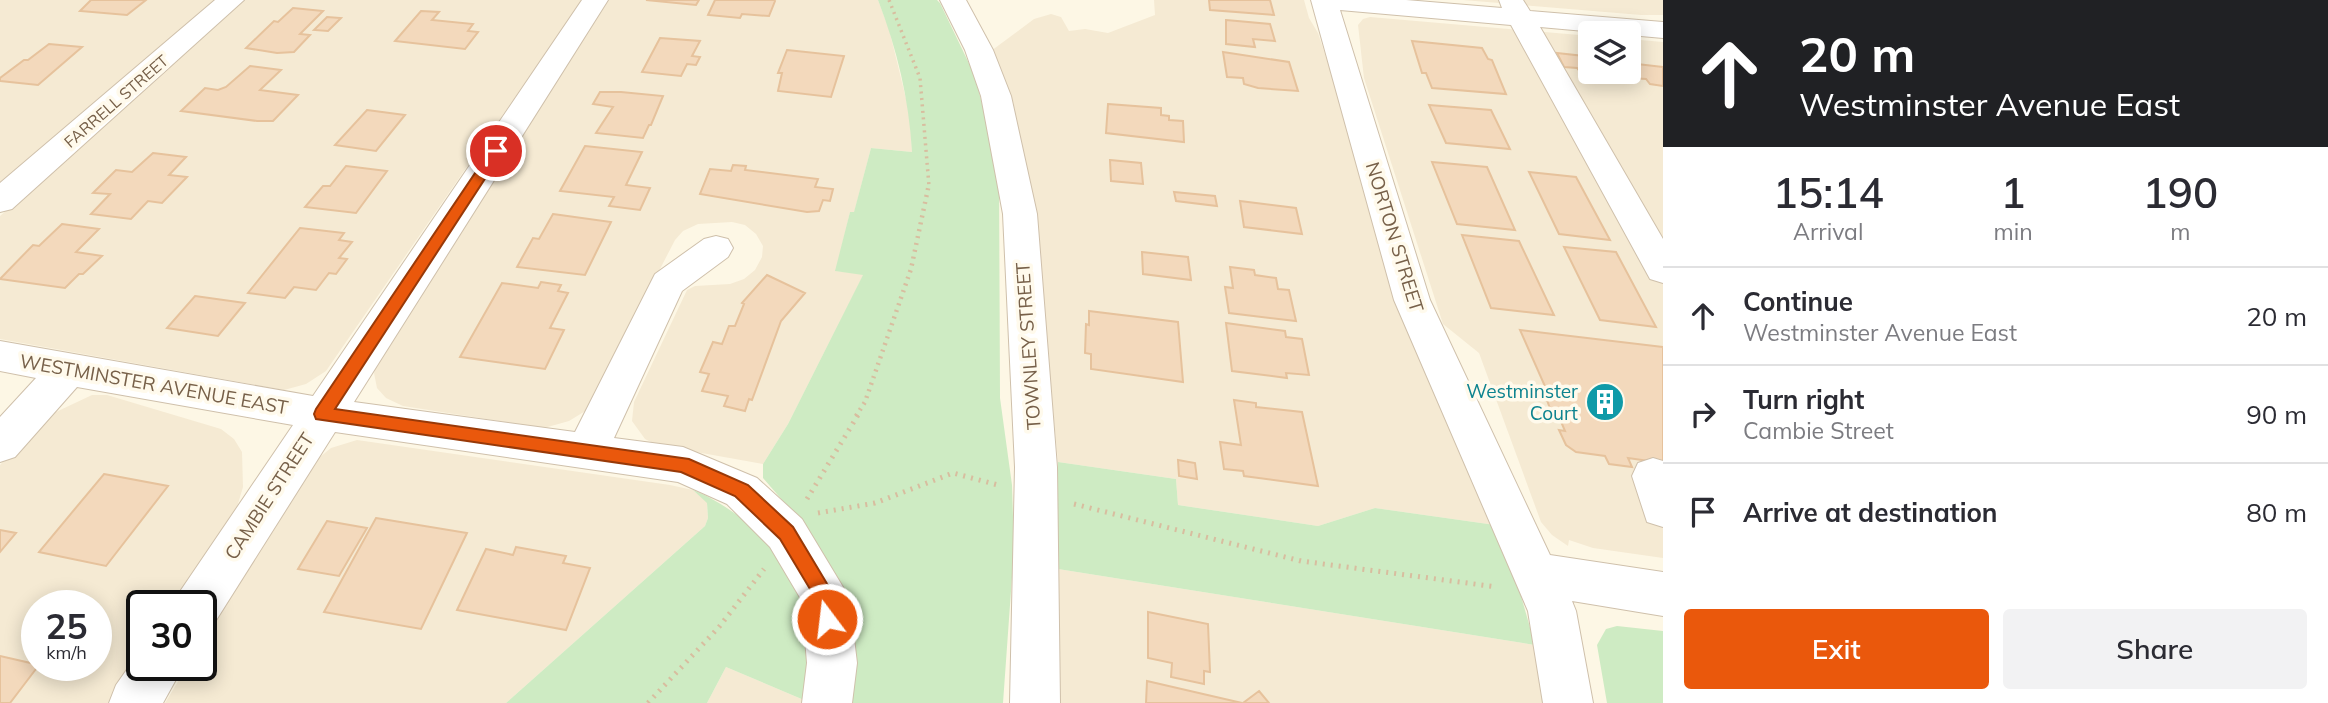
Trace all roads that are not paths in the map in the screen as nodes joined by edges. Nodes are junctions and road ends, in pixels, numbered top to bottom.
1 (231, 0) edge
2 (595, 0) edge
3 (953, 0) edge
4 (1325, 1) edge
5 (1516, 9) edge
6 (1663, 30) edge
7 (0, 201) edge
8 (716, 248) dead end
9 (1663, 270) edge
10 (0, 355) edge
11 (68, 370) junction
12 (322, 414) junction
13 (0, 445) edge
14 (587, 451) junction
15 (1539, 583) junction
16 (208, 590) edge
17 (1663, 594) edge
18 (148, 681) edge
19 (134, 703) edge
20 (827, 703) edge
21 (1035, 703) edge
22 (1568, 703) edge

1 - 7 street, FARRELL STREET
2 - 12 street, CAMBIE STREET
3 - 21 street, TOWNLEY STREET
4 - 5 street
4 - 15 street, NORTON STREET
5 - 6 street
5 - 9 street
8 - 14 street
10 - 11 street, WESTMINSTER AVENUE EAST
11 - 12 street, WESTMINSTER AVENUE EAST
11 - 13 street
12 - 14 street, WESTMINSTER AVENUE EAST
12 - 16 street, CAMBIE STREET
14 - 20 street, WESTMINSTER AVENUE EAST
15 - 17 street
15 - 22 street, NORTON STREET
18 - 19 street

